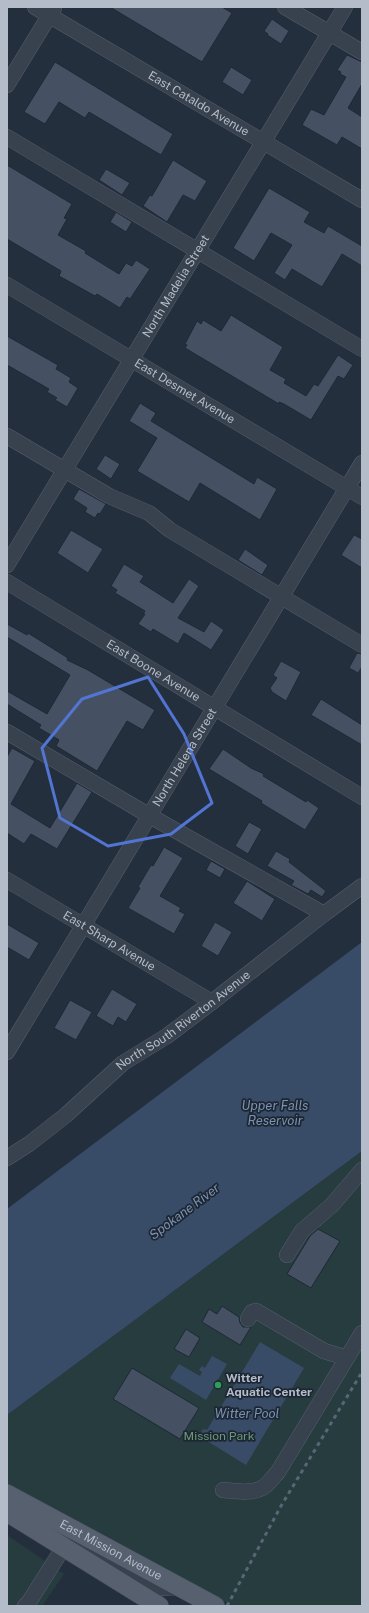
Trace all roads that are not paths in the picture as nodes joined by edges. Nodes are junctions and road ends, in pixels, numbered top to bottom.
1 (35, 7) edge
2 (285, 7) edge
3 (345, 7) edge
4 (52, 11) edge
5 (329, 33) junction
6 (362, 52) edge
7 (7, 85) edge
8 (7, 137) edge
9 (264, 142) junction
10 (362, 200) edge
11 (198, 250) junction
12 (7, 285) edge
13 (362, 348) edge
14 (132, 360) junction
15 (7, 436) edge
16 (362, 463) edge
17 (65, 470) junction
18 (347, 488) junction
19 (362, 497) edge
20 (7, 565) edge
21 (7, 582) edge
22 (282, 597) junction
23 (362, 645) edge
24 (215, 707) junction
25 (7, 732) edge
26 (362, 796) edge
27 (150, 816) junction
28 (7, 880) edge
29 (362, 886) edge
30 (324, 914) junction
31 (84, 925) junction
32 (212, 1002) junction
33 (12, 1030) edge
34 (7, 1052) edge
35 (7, 1158) edge
36 (362, 1170) edge
37 (287, 1255) dead end
38 (248, 1319) dead end
39 (362, 1333) edge
40 (347, 1358) junction
41 (223, 1490) dead end
42 (7, 1494) edge
43 (7, 1512) edge
44 (63, 1548) junction
45 (181, 1586) junction
46 (25, 1606) edge
47 (159, 1606) edge
48 (215, 1606) edge

1 - 4 street, East Cataldo Avenue
2 - 5 street
3 - 5 street, North Madelia Street
4 - 7 street
4 - 9 street, East Cataldo Avenue
5 - 6 street
5 - 9 street, North Madelia Street
8 - 11 street
9 - 10 street, East Cataldo Avenue
9 - 11 street, North Madelia Street
11 - 13 street
11 - 14 street, North Madelia Street
12 - 14 street, East Desmet Avenue
14 - 17 street, North Madelia Street
14 - 18 street, East Desmet Avenue
15 - 17 street
16 - 18 street, North Helena Street
17 - 20 street, North Madelia Street
17 - 22 street
18 - 19 street, East Desmet Avenue
18 - 22 street, North Helena Street
21 - 24 street, East Boone Avenue
22 - 23 street
22 - 24 street, North Helena Street
24 - 26 street, East Boone Avenue
24 - 27 street, North Helena Street
25 - 27 street
27 - 30 street
27 - 31 street, North Helena Street
28 - 31 street, East Sharp Avenue
29 - 30 street, North South Riverton Avenue
30 - 32 street, North South Riverton Avenue
31 - 32 street, East Sharp Avenue
31 - 33 street, North Helena Street
32 - 35 street, North South Riverton Avenue
33 - 34 street, North Helena Street
36 - 37 street
38 - 40 street
39 - 40 street
40 - 41 street
42 - 45 main road, East Mission Avenue
43 - 44 main road, East Mission Avenue
44 - 45 street
44 - 46 street
44 - 47 main road, East Mission Avenue
45 - 48 main road, East Mission Avenue

